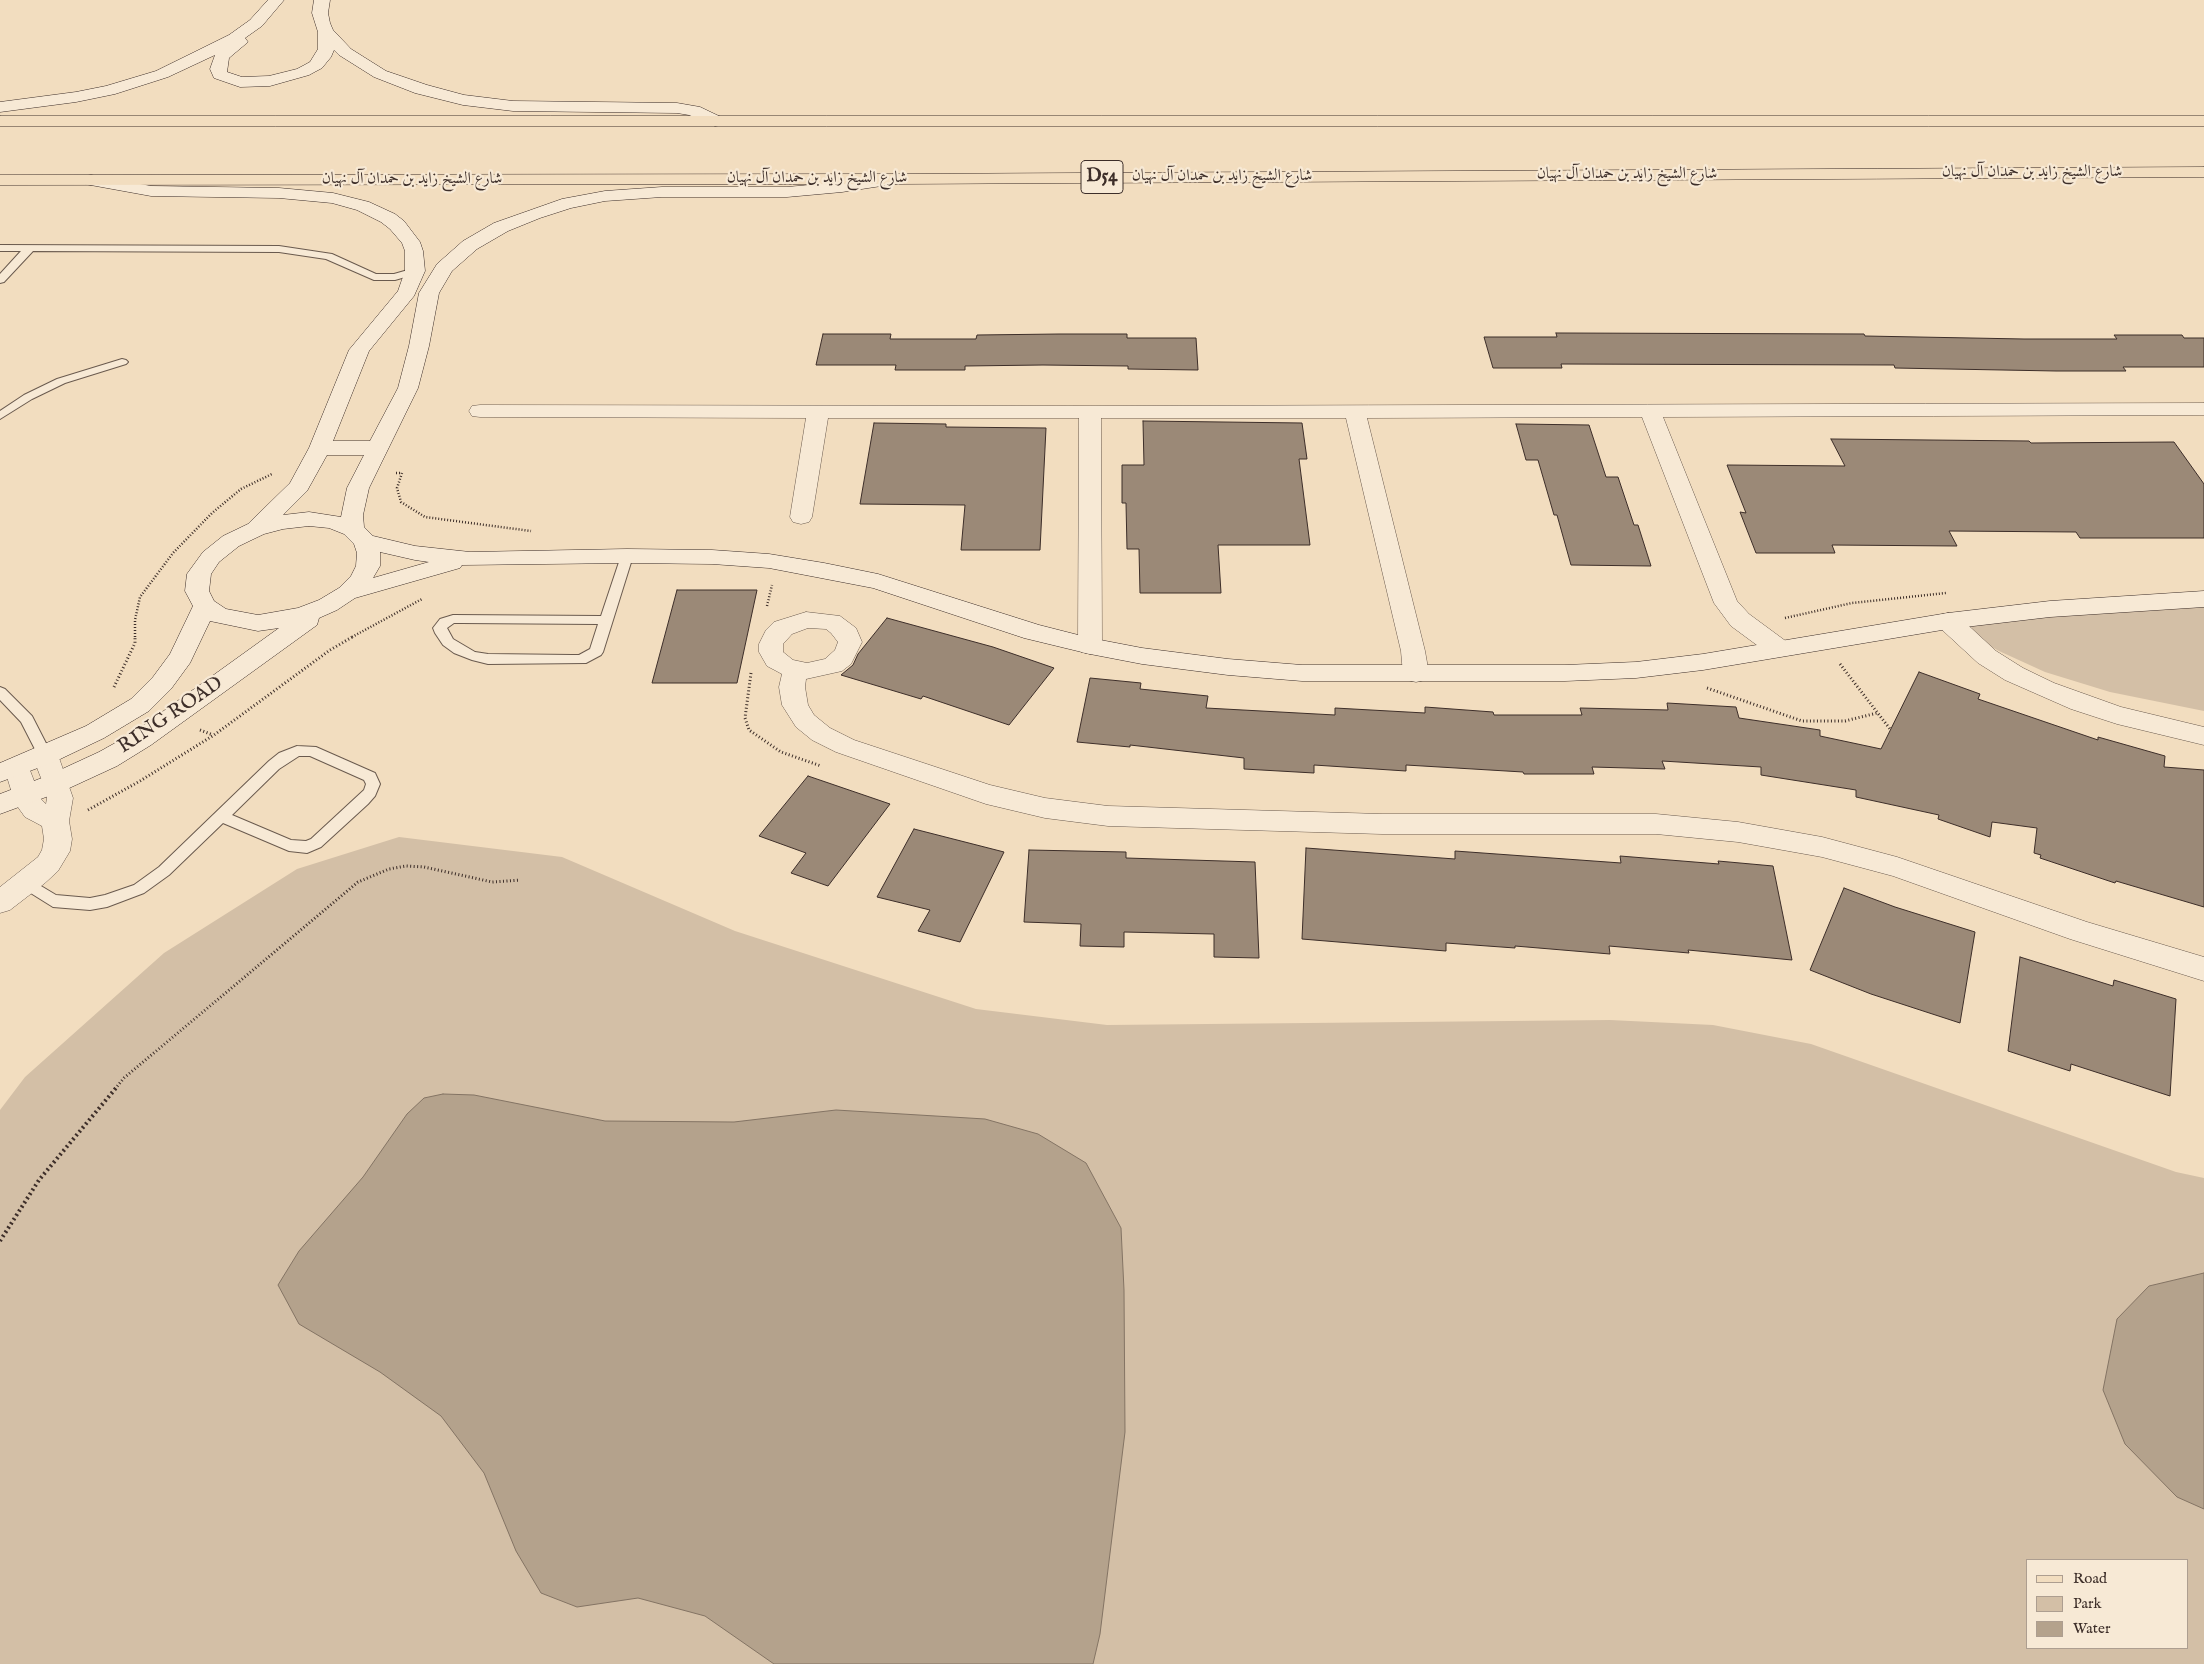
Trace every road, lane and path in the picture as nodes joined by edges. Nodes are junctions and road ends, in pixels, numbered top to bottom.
1 (276, 0) edge
2 (322, 0) edge
3 (256, 23) junction
4 (326, 32) junction
5 (0, 107) edge
6 (0, 121) edge
7 (715, 121) junction
8 (2204, 121) edge
9 (2204, 172) edge
10 (895, 178) junction
11 (0, 180) edge
12 (91, 180) junction
13 (0, 248) edge
14 (30, 248) junction
15 (415, 271) junction
16 (0, 280) edge
17 (122, 362) dead end
18 (2204, 410) edge
19 (480, 411) dead end
20 (1650, 411) junction
21 (818, 412) junction
22 (1090, 412) junction
23 (1355, 412) junction
24 (0, 416) edge
25 (320, 448) junction
26 (377, 448) junction
27 (364, 472) junction
28 (801, 517) dead end
29 (256, 529) junction
30 (536, 532) dead end
31 (359, 535) junction
32 (627, 556) junction
33 (470, 558) junction
34 (1956, 592) dead end
35 (337, 599) junction
36 (2204, 599) edge
37 (205, 606) junction
38 (606, 620) junction
39 (1948, 621) junction
40 (1748, 626) junction
41 (1090, 646) junction
42 (1778, 648) junction
43 (1838, 662) dead end
44 (795, 670) dead end
45 (1416, 674) junction
46 (1702, 686) dead end
47 (0, 692) edge
48 (1877, 713) junction
49 (1890, 729) dead end
50 (2204, 736) edge
51 (45, 756) junction
52 (8, 770) edge
53 (56, 783) junction
54 (25, 795) junction
55 (0, 804) edge
56 (221, 816) junction
57 (55, 820) junction
58 (520, 880) dead end
59 (11, 893) edge
60 (2204, 969) edge
61 (0, 1241) edge

1 - 3 street
2 - 4 street
3 - 4 street
3 - 5 street
4 - 7 street
6 - 7 main road
7 - 8 main road
9 - 10 main road, شارع الشيخ زايد بن حمدان آل نهيان / D54
10 - 12 main road, شارع الشيخ زايد بن حمدان آل نهيان / D54
10 - 26 street
11 - 12 main road, شارع الشيخ زايد بن حمدان آل نهيان / D54
12 - 15 street
13 - 14 lane
14 - 15 lane
14 - 16 lane
15 - 25 street
17 - 24 lane
18 - 20 street
19 - 21 street
20 - 23 street
20 - 40 street
21 - 22 street
21 - 28 street
22 - 23 street
22 - 41 street
23 - 45 street
25 - 26 street
25 - 29 street
26 - 27 street
27 - 30 path
27 - 31 street
29 - 31 street
29 - 37 street
31 - 33 street
31 - 35 street
32 - 33 street
32 - 38 lane
32 - 41 street
33 - 35 street
34 - 40 path
35 - 37 street
35 - 53 street, RING ROAD
36 - 39 street
37 - 51 street, RING ROAD
38 - 38 lane
39 - 42 street
39 - 50 street
40 - 42 street
41 - 45 street
42 - 45 street
43 - 48 path
44 - 60 street
46 - 48 path
47 - 51 lane
48 - 49 path
51 - 52 street, RING ROAD
51 - 53 street
52 - 54 street
53 - 54 street, RING ROAD
53 - 57 street
54 - 55 street, RING ROAD
54 - 57 street
56 - 56 lane
56 - 59 lane
57 - 59 street
58 - 61 path

